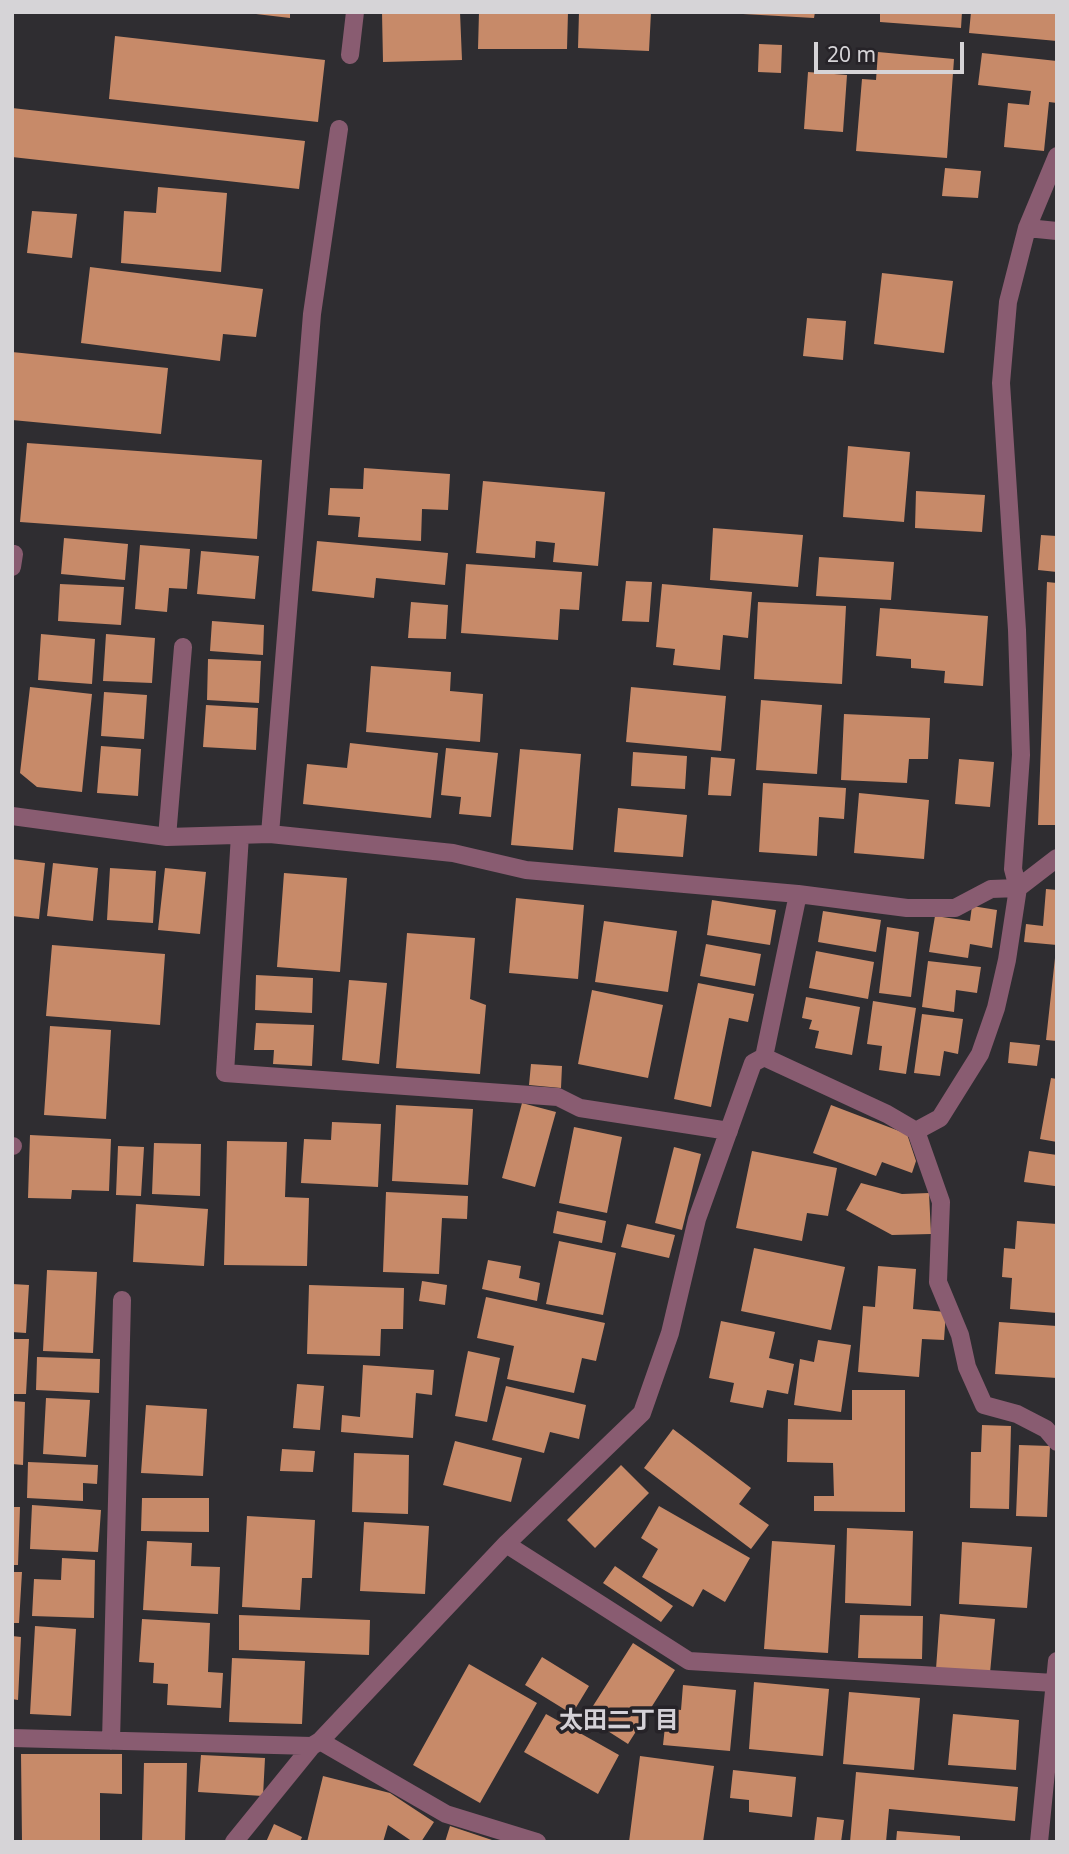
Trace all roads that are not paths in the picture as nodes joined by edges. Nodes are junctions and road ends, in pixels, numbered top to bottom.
1 (355, 12) edge
2 (350, 55) dead end
3 (339, 129) dead end
4 (1057, 156) edge
5 (1027, 228) junction
6 (1057, 231) edge
7 (183, 647) dead end
8 (12, 816) edge
9 (270, 834) junction
10 (240, 835) junction
11 (167, 836) junction
12 (1057, 858) edge
13 (1018, 888) junction
14 (798, 894) junction
15 (764, 1058) junction
16 (729, 1131) junction
17 (916, 1131) junction
18 (122, 1300) dead end
19 (1057, 1442) edge
20 (506, 1544) junction
21 (1057, 1661) edge
22 (1054, 1683) junction
23 (12, 1738) edge
24 (111, 1741) junction
25 (316, 1744) junction
26 (234, 1842) edge
27 (537, 1842) edge
28 (1038, 1842) edge

1 - 2 street
3 - 9 street
4 - 5 street
5 - 6 street
5 - 13 street
7 - 11 street
8 - 11 street
9 - 10 street
9 - 14 street
10 - 11 street
10 - 16 street
12 - 13 street
13 - 14 street
13 - 17 street
14 - 15 street
15 - 16 street
15 - 17 street
16 - 20 street
17 - 19 street
18 - 24 street
20 - 22 street
20 - 25 street
21 - 22 street
22 - 28 street
23 - 24 street
24 - 25 street
25 - 26 street
25 - 27 street

